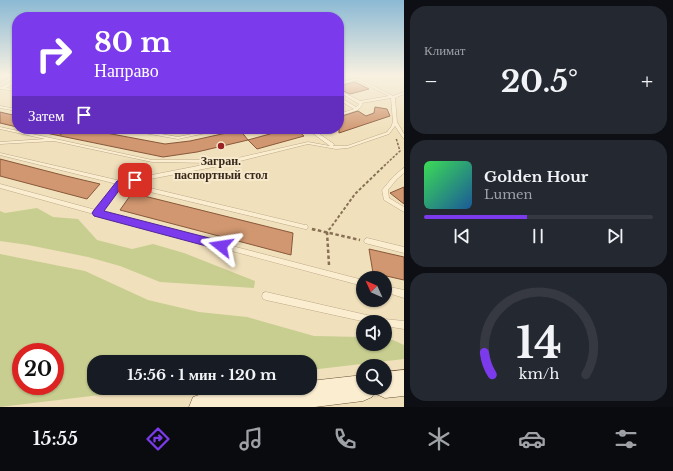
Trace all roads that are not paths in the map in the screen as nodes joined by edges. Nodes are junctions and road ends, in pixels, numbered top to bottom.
1 (344, 94) edge
2 (387, 94) edge
3 (401, 94) edge
4 (393, 97) junction
5 (344, 101) edge
6 (359, 102) junction
7 (0, 107) edge
8 (12, 109) edge
9 (357, 109) junction
10 (344, 113) edge
11 (394, 125) junction
12 (0, 128) edge
13 (12, 131) edge
14 (27, 134) edge
15 (155, 134) edge
16 (197, 134) edge
17 (316, 134) edge
18 (404, 137) edge
19 (54, 140) junction
20 (0, 143) edge
21 (336, 148) junction
22 (0, 154) edge
23 (224, 163) junction
24 (404, 170) edge
25 (120, 183) junction
26 (0, 186) edge
27 (404, 210) edge
28 (97, 213) junction
29 (305, 227) road end
30 (367, 241) road end
31 (404, 250) edge
32 (356, 281) edge
33 (392, 291) edge
34 (403, 295) edge
35 (266, 296) dead end
36 (356, 316) edge
37 (392, 323) edge
38 (404, 325) edge
39 (404, 383) edge
40 (392, 385) edge
41 (356, 389) edge
42 (203, 407) edge

1 - 6 lane
2 - 4 lane
3 - 4 lane
4 - 6 lane
4 - 11 lane
5 - 9 lane
6 - 9 lane
7 - 8 lane
9 - 10 lane
11 - 18 lane
11 - 21 lane
12 - 13 lane
14 - 19 lane
15 - 16 lane
17 - 21 lane
19 - 20 lane
19 - 23 lane
21 - 23 lane
22 - 25 lane
23 - 25 lane
24 - 27 lane
25 - 28 lane
25 - 29 lane
26 - 28 lane
28 - 32 lane
30 - 31 lane
33 - 34 lane
35 - 36 lane
37 - 38 lane
39 - 40 street
41 - 42 street

